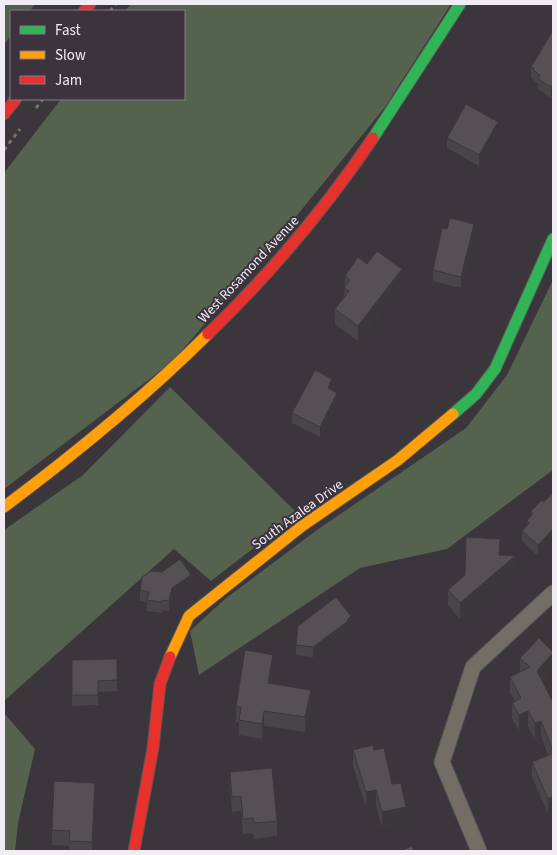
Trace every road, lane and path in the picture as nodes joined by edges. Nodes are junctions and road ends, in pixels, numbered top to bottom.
1 (460, 4) edge
2 (15, 100) edge
3 (4, 114) edge
4 (553, 239) edge
5 (4, 507) edge
6 (552, 596) edge
7 (134, 851) edge
8 (479, 851) edge

1 - 5 street, West Rosamond Avenue
2 - 3 street
4 - 7 street, South Azalea Drive
6 - 8 street

